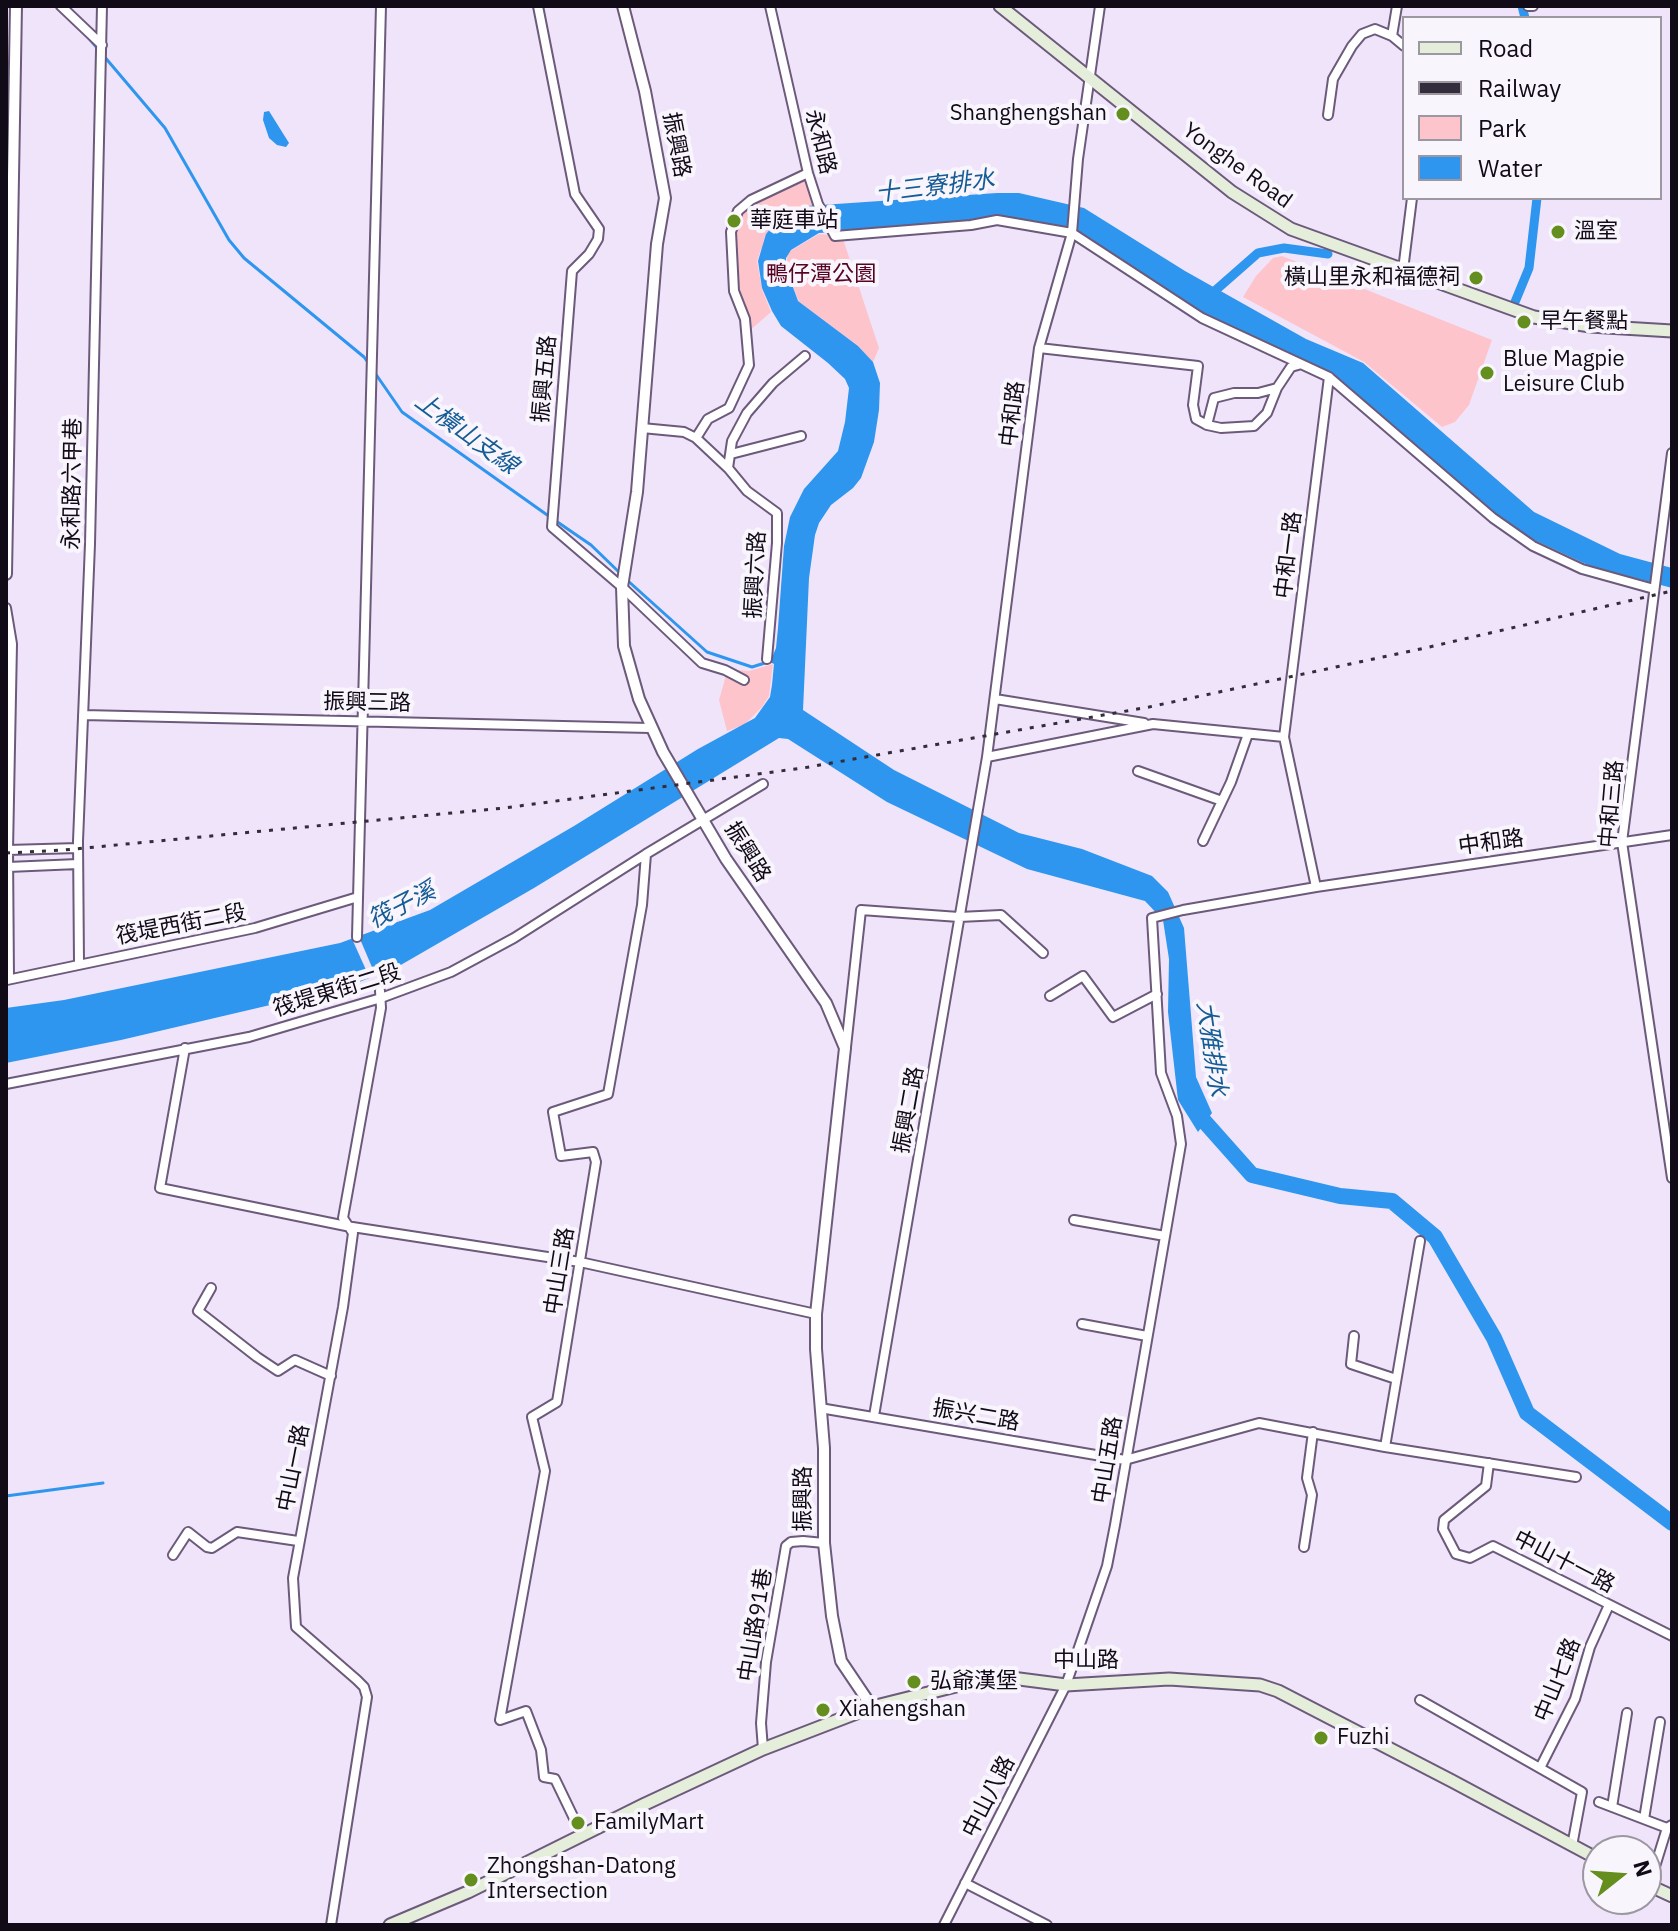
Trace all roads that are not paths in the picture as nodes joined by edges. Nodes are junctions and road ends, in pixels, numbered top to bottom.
1 (16, 6) edge
2 (61, 6) edge
3 (102, 6) edge
4 (381, 6) edge
5 (538, 6) edge
6 (623, 6) edge
7 (770, 6) edge
8 (1000, 6) edge
9 (1100, 6) edge
10 (1397, 6) edge
11 (1392, 36) junction
12 (1402, 44) edge
13 (102, 45) junction
14 (1089, 78) junction
15 (1328, 115) dead end
16 (808, 173) junction
17 (1412, 200) edge
18 (1072, 231) junction
19 (1403, 270) junction
20 (1672, 331) edge
21 (1039, 348) junction
22 (805, 356) dead end
23 (1300, 365) junction
24 (1329, 377) junction
25 (1277, 388) junction
26 (7, 421) edge
27 (1207, 425) junction
28 (642, 428) junction
29 (801, 436) dead end
30 (696, 438) junction
31 (1672, 453) edge
32 (731, 454) junction
33 (728, 468) junction
34 (6, 574) edge
35 (622, 587) junction
36 (1655, 587) junction
37 (6, 608) edge
38 (767, 659) dead end
39 (744, 680) dead end
40 (995, 699) junction
41 (83, 715) junction
42 (364, 721) junction
43 (1153, 724) junction
44 (650, 728) junction
45 (1248, 734) junction
46 (1284, 737) junction
47 (987, 757) junction
48 (1138, 771) dead end
49 (763, 784) dead end
50 (1222, 801) junction
51 (978, 809) joint
52 (703, 819) junction
53 (1672, 835) edge
54 (1203, 841) dead end
55 (1622, 842) junction
56 (78, 848) junction
57 (8, 850) edge
58 (646, 854) junction
59 (78, 864) junction
60 (8, 867) edge
61 (1316, 887) junction
62 (358, 897) junction
63 (959, 917) junction
64 (1152, 918) joint
65 (7, 930) edge
66 (357, 937) dead end
67 (1043, 953) dead end
68 (79, 963) junction
69 (8, 980) edge
70 (381, 994) junction
71 (1157, 994) junction
72 (1050, 996) dead end
73 (185, 1048) junction
74 (845, 1048) junction
75 (7, 1084) edge
76 (1672, 1178) edge
77 (1074, 1220) dead end
78 (346, 1226) junction
79 (1165, 1236) junction
80 (1420, 1241) dead end
81 (580, 1262) junction
82 (211, 1288) dead end
83 (816, 1314) junction
84 (1082, 1324) dead end
85 (1147, 1336) junction
86 (1354, 1336) dead end
87 (331, 1376) junction
88 (1396, 1379) junction
89 (820, 1408) junction
90 (874, 1416) junction
91 (1313, 1432) junction
92 (1385, 1447) junction
93 (1125, 1460) junction
94 (1489, 1463) junction
95 (1576, 1477) dead end
96 (298, 1541) junction
97 (824, 1543) junction
98 (1304, 1547) dead end
99 (173, 1555) dead end
100 (1609, 1605) junction
101 (1672, 1636) edge
102 (1066, 1685) junction
103 (1420, 1700) dead end
104 (872, 1707) junction
105 (1627, 1713) dead end
106 (1660, 1722) dead end
107 (763, 1749) junction
108 (1540, 1768) junction
109 (1599, 1802) dead end
110 (1612, 1807) junction
111 (1644, 1819) junction
112 (1670, 1827) edge
113 (582, 1835) junction
114 (1572, 1846) junction
115 (1662, 1848) edge
116 (1582, 1851) edge
117 (965, 1883) junction
118 (331, 1925) edge
119 (390, 1925) edge
120 (944, 1925) edge
121 (1047, 1925) edge

1 - 26 street
2 - 13 street
3 - 13 street, 永和路六甲巷
4 - 42 street
5 - 35 street, 振興五路
6 - 28 street, 振興路
7 - 16 street, 永和路
8 - 14 main road, Yonghe Road
9 - 14 street
10 - 11 street
11 - 12 street
11 - 15 street
13 - 41 street, 永和路六甲巷
14 - 18 street, 中和路
14 - 19 main road, Yonghe Road
16 - 18 street, 永和路
16 - 30 street
17 - 19 street
18 - 21 street, 中和路
18 - 23 street
19 - 20 main road, Yonghe Road
21 - 27 street
21 - 40 street, 中和路
22 - 32 street
23 - 24 street
23 - 25 street
24 - 36 street
24 - 46 street, 中和一路
25 - 27 street
25 - 27 street
26 - 34 street
28 - 30 street
28 - 35 street, 振興路
29 - 32 street
30 - 33 street, 振興六路
31 - 36 street, 中和三路
32 - 33 street
33 - 38 street, 振興六路
35 - 39 street, 振興五路
35 - 44 street, 振興路
36 - 55 street, 中和三路
37 - 57 street
40 - 43 street
40 - 47 street, 中和路
41 - 42 street, 振興三路
41 - 56 street, 永和路六甲巷
42 - 44 street, 振興三路
42 - 62 street
43 - 45 street
43 - 47 street
44 - 52 street, 振興路
45 - 46 street
45 - 50 street
46 - 61 street
47 - 51 street, 中和路
48 - 50 street
49 - 52 street
50 - 54 street
51 - 63 street, 振興二路
52 - 58 street
52 - 74 street, 振興路
53 - 55 street, 中和路
55 - 61 street, 中和路
55 - 76 street, 中和三路
56 - 57 street
56 - 59 street, 永和路六甲巷
57 - 60 street
58 - 70 street, 筏堤東街二段
58 - 81 street, 中山三路
59 - 60 street
59 - 68 street, 永和路六甲巷
60 - 65 street
61 - 64 street, 中和路
62 - 66 street
62 - 68 street, 筏堤西街二段
63 - 67 street
63 - 74 street
63 - 90 street, 振興二路
64 - 71 street, 中山五路
65 - 69 street
68 - 69 street, 筏堤西街二段
70 - 73 street, 筏堤東街二段
70 - 78 street, 中山一路
71 - 72 street
71 - 79 street, 中山五路
73 - 75 street, 筏堤東街二段
73 - 78 street
74 - 83 street, 振興路
77 - 79 street
78 - 81 street
78 - 87 street, 中山一路
79 - 85 street, 中山五路
80 - 88 street
81 - 83 street
81 - 113 street, 中山三路
82 - 87 street
83 - 89 street, 振興路
84 - 85 street
85 - 93 street, 中山五路
86 - 88 street
87 - 96 street, 中山一路
88 - 92 street
89 - 90 street, 振兴二路
89 - 97 street, 振興路
90 - 93 street, 振兴二路
91 - 92 street
91 - 93 street
91 - 98 street
92 - 94 street
93 - 102 street, 中山五路
94 - 95 street
94 - 100 street, 中山十一路
96 - 99 street
96 - 118 street, 中山一路
97 - 104 street, 振興路
97 - 107 street, 中山路91巷
100 - 101 street, 中山十一路
100 - 108 street, 中山七路
102 - 104 main road, 中山路
102 - 114 main road, 中山路
102 - 117 street, 中山八路
103 - 108 street
104 - 107 main road, 中山路
105 - 110 street
106 - 111 street
107 - 113 main road, 中山路
108 - 114 street
109 - 110 street
110 - 111 street
111 - 112 street
112 - 115 street
113 - 119 main road, 中山路
114 - 116 main road, 中山路
117 - 120 street, 中山八路
117 - 121 street

